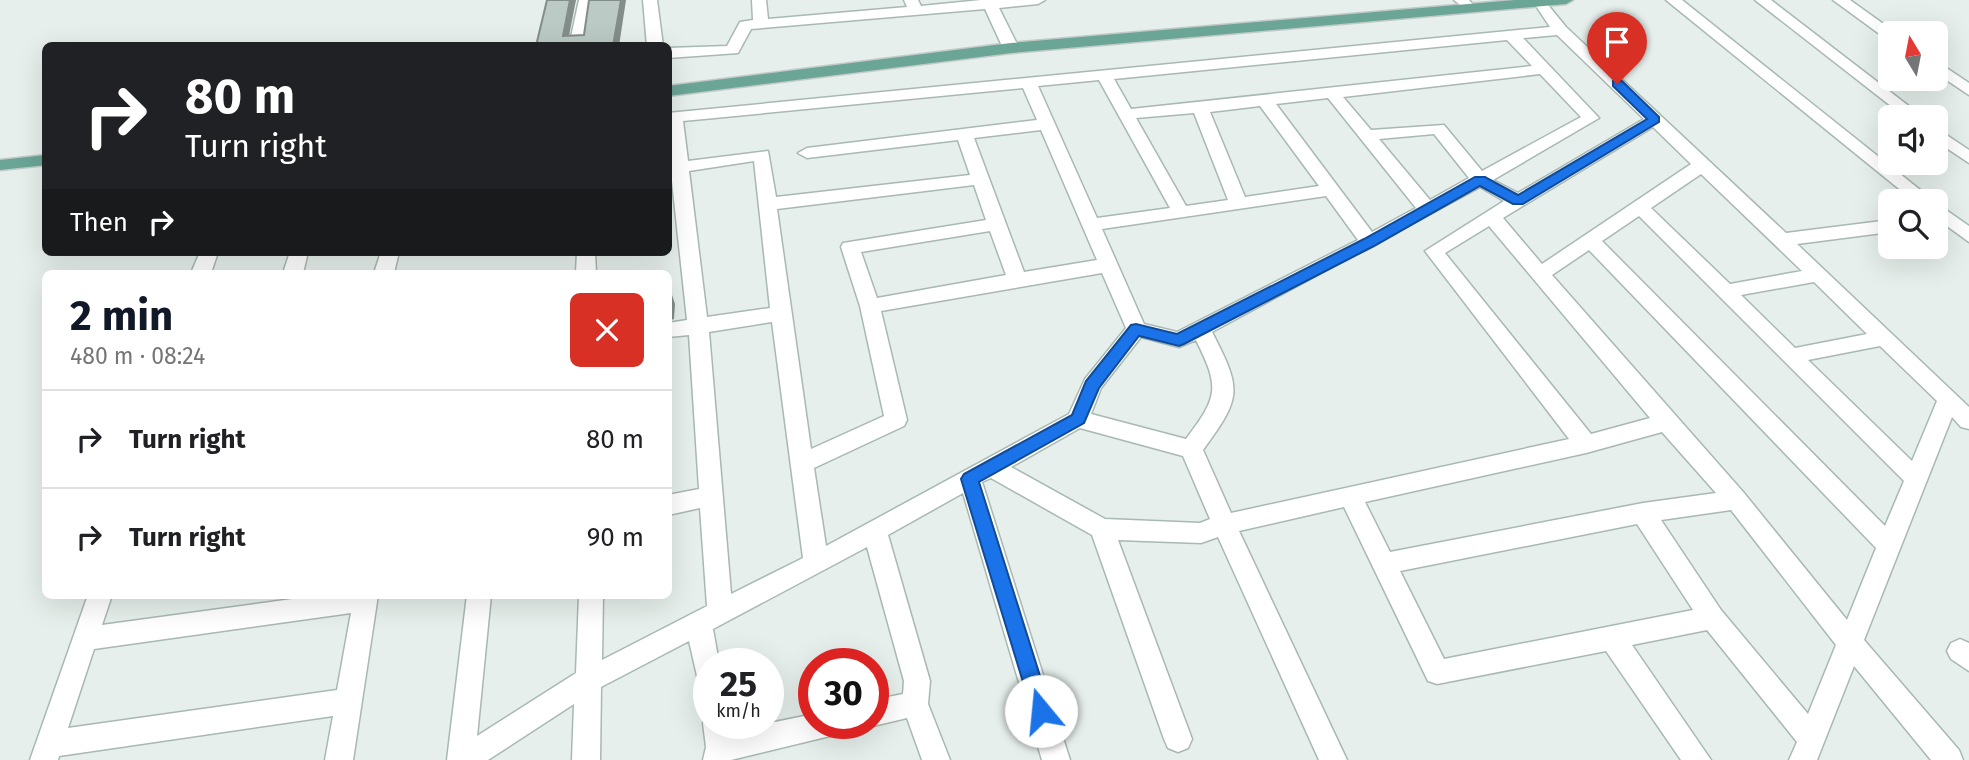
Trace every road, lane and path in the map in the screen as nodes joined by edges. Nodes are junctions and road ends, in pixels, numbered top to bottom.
1 (586, 0) edge
2 (650, 0) edge
3 (759, 0) edge
4 (827, 0) edge
5 (1038, 0) edge
6 (1566, 0) edge
7 (1673, 0) edge
8 (1762, 0) edge
9 (1840, 0) edge
10 (990, 2) edge
11 (1538, 2) junction
12 (1465, 4) edge
13 (913, 6) edge
14 (832, 18) junction
15 (761, 24) junction
16 (1878, 27) edge
17 (1561, 30) junction
18 (1511, 35) junction
19 (578, 42) edge
20 (655, 42) edge
21 (1011, 48) junction
22 (672, 53) edge
23 (1544, 69) junction
24 (1948, 74) edge
25 (1104, 75) junction
26 (1028, 81) junction
27 (1969, 89) edge
28 (672, 90) edge
29 (1332, 93) junction
30 (1265, 101) junction
31 (1899, 105) edge
32 (1200, 108) junction
33 (1126, 114) junction
34 (672, 118) edge
35 (1655, 119) junction
36 (672, 123) edge
37 (1046, 124) junction
38 (964, 134) junction
39 (1366, 135) junction
40 (1948, 142) edge
41 (807, 153) dead end
42 (1969, 158) edge
43 (42, 160) edge
44 (0, 164) edge
45 (1702, 164) junction
46 (680, 167) junction
47 (980, 179) junction
48 (1480, 180) junction
49 (1910, 189) edge
50 (1331, 190) junction
51 (1518, 201) junction
52 (768, 204) junction
53 (1239, 204) junction
54 (1640, 207) junction
55 (1428, 210) junction
56 (1181, 212) junction
57 (1491, 216) junction
58 (1948, 222) edge
59 (997, 223) junction
60 (1090, 225) junction
61 (1878, 228) edge
62 (1969, 236) edge
63 (1590, 240) junction
64 (1781, 240) junction
65 (1369, 242) junction
66 (1108, 265) junction
67 (1540, 274) junction
68 (1818, 275) junction
69 (1017, 280) junction
70 (1726, 291) junction
71 (870, 306) junction
72 (781, 314) junction
73 (698, 326) junction
74 (672, 329) edge
75 (1136, 329) junction
76 (1201, 329) junction
77 (1884, 338) junction
78 (1179, 340) junction
79 (1213, 352) junction
80 (1791, 356) junction
81 (1948, 399) junction
82 (1079, 419) junction
83 (1969, 421) edge
84 (1667, 422) junction
85 (1586, 444) junction
86 (1191, 449) junction
87 (802, 463) junction
88 (981, 473) junction
89 (1916, 479) junction
90 (711, 496) junction
91 (1350, 496) junction
92 (1736, 500) junction
93 (672, 504) edge
94 (1643, 513) junction
95 (1224, 524) junction
96 (1102, 529) junction
97 (875, 531) junction
98 (1889, 546) junction
99 (816, 564) junction
100 (1384, 564) junction
101 (99, 599) edge
102 (353, 599) edge
103 (366, 599) edge
104 (479, 599) edge
105 (591, 599) edge
106 (709, 618) junction
107 (1712, 618) junction
108 (1611, 638) junction
109 (86, 639) junction
110 (1850, 643) junction
111 (709, 648) edge
112 (588, 680) junction
113 (348, 701) junction
114 (915, 704) junction
115 (889, 710) edge
116 (798, 729) edge
117 (1178, 739) dead end
118 (718, 743) edge
119 (1807, 749) edge
120 (47, 752) edge
121 (339, 760) edge
122 (462, 760) edge
123 (586, 760) edge
124 (936, 760) edge
125 (1056, 760) edge
126 (1332, 760) edge
127 (1697, 760) edge
128 (1949, 760) edge

1 - 19 street
2 - 20 street
3 - 15 street
4 - 14 street
5 - 10 street
6 - 11 main road
7 - 49 street
8 - 31 street
9 - 16 street
10 - 13 street
10 - 21 street
11 - 12 main road
11 - 17 street
12 - 21 main road
13 - 14 street
14 - 15 street
15 - 22 street
17 - 18 street
17 - 35 street
18 - 23 street
18 - 25 street
21 - 28 main road
23 - 29 street
23 - 48 street
24 - 27 street
25 - 26 street
25 - 33 street
26 - 34 street
26 - 37 street
29 - 30 street
29 - 39 street
30 - 32 street
30 - 50 street
32 - 33 street
32 - 53 street
33 - 56 street
35 - 45 street
35 - 51 street
36 - 46 street
37 - 38 street
37 - 60 street
38 - 41 street
38 - 47 street
39 - 48 street
39 - 55 street
40 - 42 street
43 - 44 main road
45 - 54 street
45 - 64 street
46 - 52 street
46 - 73 street
47 - 52 street
47 - 59 street
48 - 51 street
48 - 55 street
50 - 53 street
50 - 65 street
51 - 57 street
52 - 72 street
53 - 56 street
54 - 63 street
54 - 70 street
55 - 65 street
56 - 60 street
57 - 67 street
57 - 85 street
58 - 62 street
59 - 69 street
59 - 71 street
60 - 66 street
61 - 64 street
63 - 67 street
63 - 98 street
64 - 68 street
65 - 76 street
66 - 69 street
66 - 75 street
67 - 84 street
68 - 70 street
68 - 77 street
69 - 71 street
70 - 80 street
71 - 87 street
72 - 73 street
72 - 87 street
73 - 74 street
73 - 90 street
75 - 78 street
75 - 82 street
76 - 78 street
76 - 79 street
77 - 80 street
77 - 81 street
78 - 79 street
79 - 86 street
80 - 89 street
81 - 83 street
81 - 89 street
82 - 86 street
82 - 88 street
84 - 85 street
84 - 92 street
85 - 91 street
86 - 95 street
87 - 99 street
88 - 96 street
88 - 97 street
88 - 125 street
89 - 98 street
90 - 93 street
90 - 106 street
91 - 95 street
91 - 100 street
92 - 94 street
92 - 110 street
94 - 100 street
94 - 107 street
95 - 96 street
95 - 126 street
96 - 117 street
97 - 99 street
97 - 114 street
98 - 110 street
99 - 106 street
100 - 108 street
101 - 109 street
102 - 109 street
103 - 113 street
104 - 122 street
105 - 112 street
106 - 111 street
106 - 112 street
107 - 108 street
107 - 119 street
108 - 127 street
109 - 120 street
110 - 119 street
110 - 128 street
112 - 122 street
112 - 123 street
113 - 120 street
113 - 121 street
114 - 115 street
114 - 124 street
116 - 118 street

